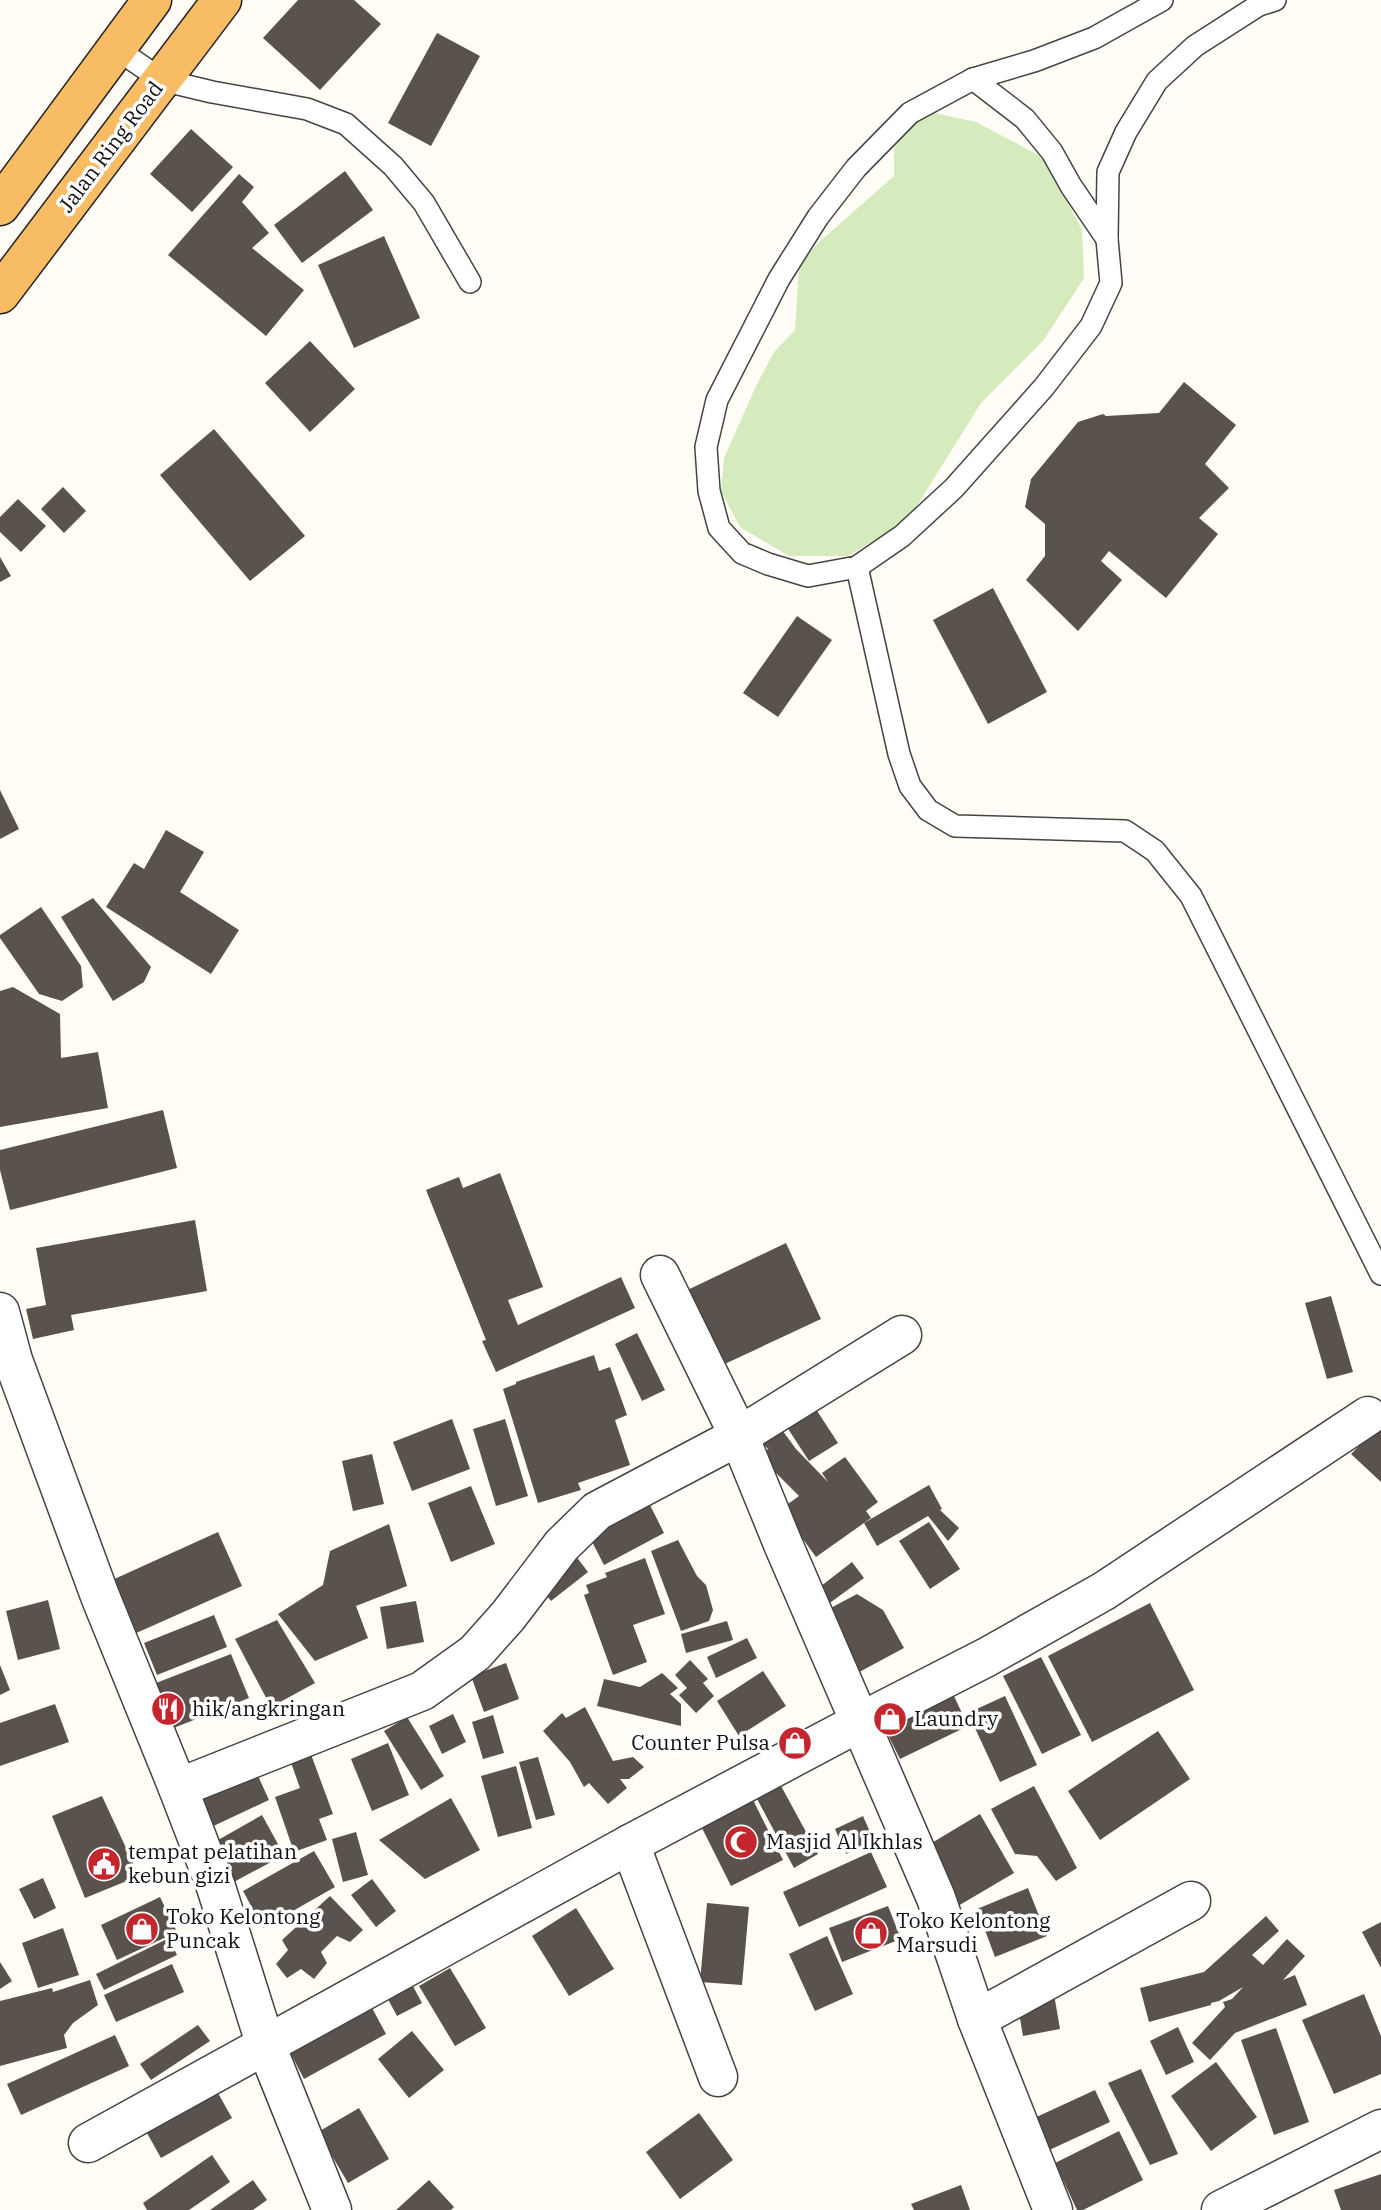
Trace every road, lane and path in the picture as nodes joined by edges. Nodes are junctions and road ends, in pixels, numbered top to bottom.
1 (152, 0) edge
2 (222, 0) edge
3 (1162, 0) edge
4 (1275, 0) edge
5 (115, 48) junction
6 (973, 79) junction
7 (162, 80) junction
8 (0, 206) edge
9 (1107, 239) junction
10 (470, 282) dead end
11 (0, 294) edge
12 (857, 567) junction
13 (1381, 1274) edge
14 (660, 1275) dead end
15 (0, 1312) edge
16 (902, 1335) dead end
17 (6, 1361) edge
18 (1368, 1416) dead end
19 (740, 1436) junction
20 (860, 1722) junction
21 (178, 1788) junction
22 (630, 1844) junction
23 (1191, 1901) dead end
24 (976, 2019) junction
25 (265, 2043) junction
26 (718, 2077) dead end
27 (1381, 2129) edge
28 (88, 2143) dead end
29 (331, 2210) edge
30 (1053, 2210) edge
31 (1221, 2210) edge

1 - 5 highway
2 - 7 highway, Jalan Ring Road
3 - 6 lane
4 - 9 lane
5 - 7 lane
5 - 8 highway
6 - 9 lane
6 - 12 lane
7 - 10 lane
7 - 11 highway, Jalan Ring Road
9 - 12 lane
12 - 13 lane
14 - 19 street
15 - 17 street
16 - 19 street
17 - 21 street
18 - 20 street
19 - 20 street
19 - 21 street
20 - 22 street
20 - 24 street
21 - 25 street
22 - 25 street
22 - 26 street
23 - 24 street
24 - 30 street
25 - 28 street
25 - 29 street
27 - 31 street

